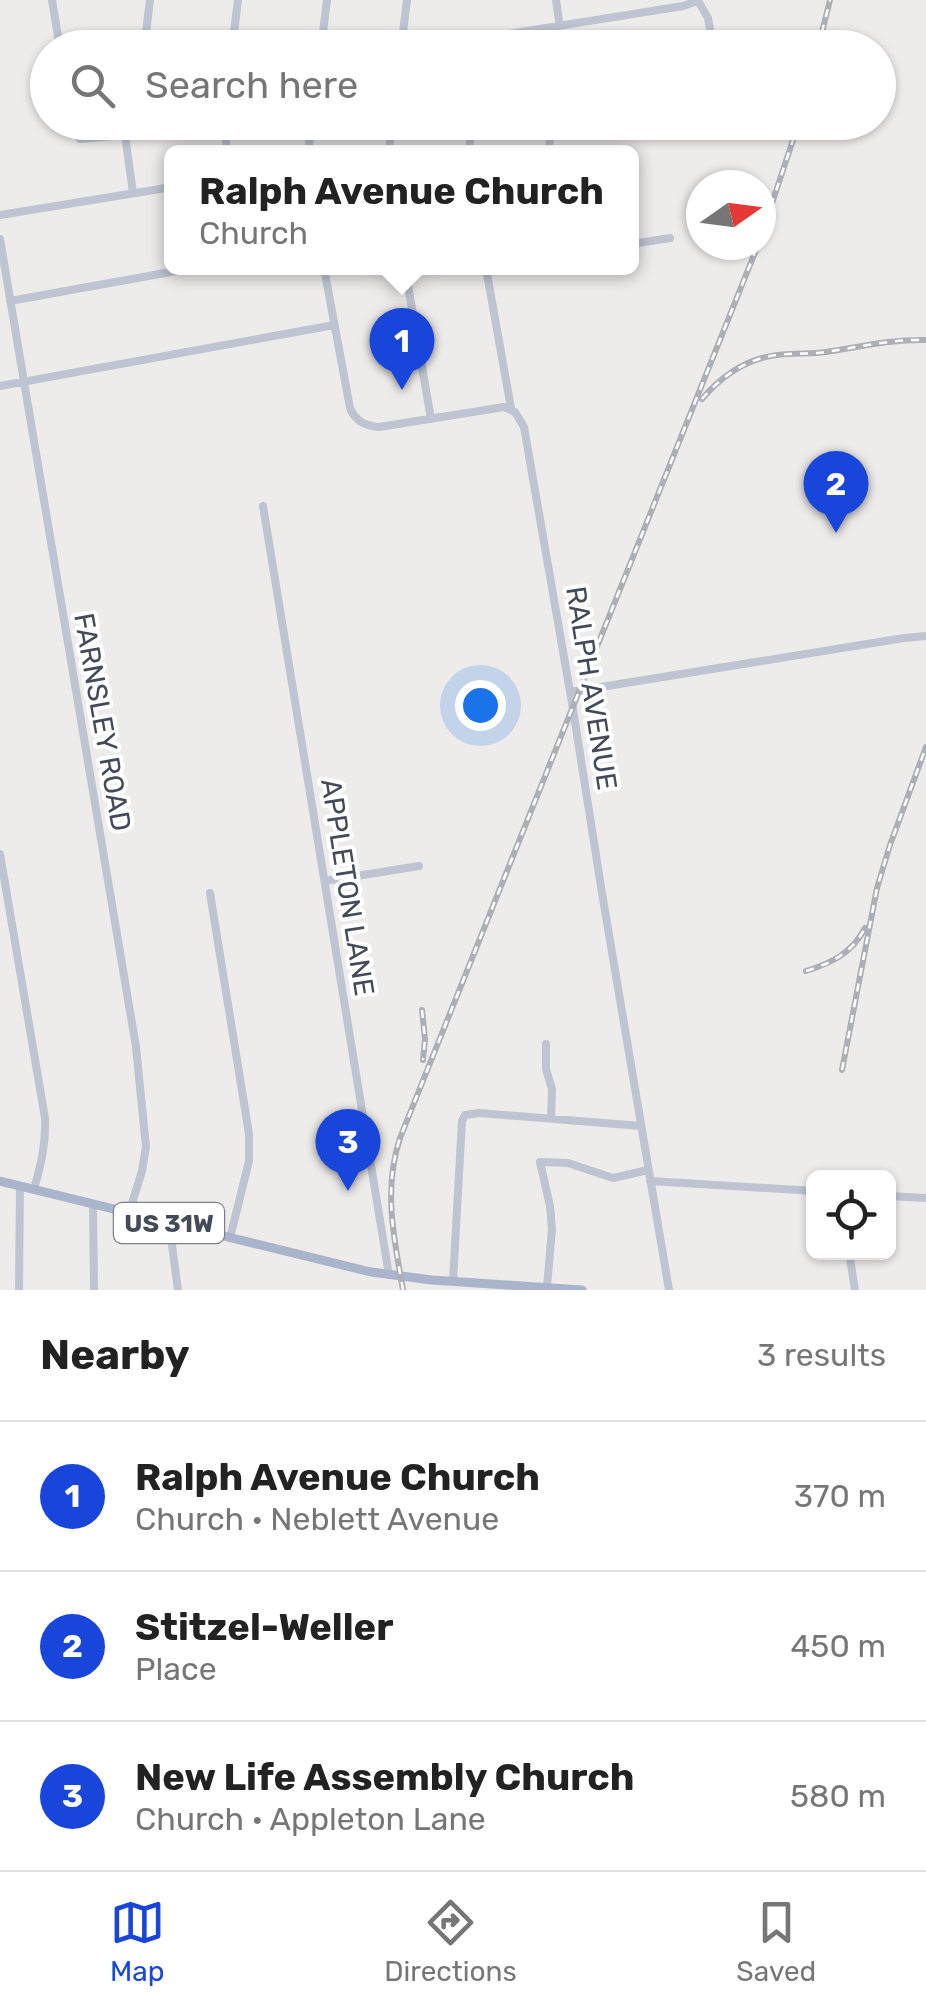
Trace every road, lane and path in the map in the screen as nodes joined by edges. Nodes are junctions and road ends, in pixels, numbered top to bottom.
1 (52, 0) edge
2 (150, 0) edge
3 (238, 0) edge
4 (327, 0) edge
5 (407, 0) edge
6 (556, 0) edge
7 (630, 0) edge
8 (698, 1) edge
9 (632, 14) junction
10 (560, 26) junction
11 (57, 30) edge
12 (146, 30) edge
13 (234, 30) edge
14 (323, 30) edge
15 (403, 30) edge
16 (537, 30) edge
17 (561, 30) edge
18 (710, 30) edge
19 (126, 140) edge
20 (164, 188) edge
21 (134, 193) junction
22 (0, 214) edge
23 (0, 238) edge
24 (670, 238) dead end
25 (639, 243) edge
26 (164, 273) edge
27 (325, 275) edge
28 (406, 275) edge
29 (487, 275) edge
30 (10, 301) junction
31 (334, 324) junction
32 (23, 381) junction
33 (0, 386) edge
34 (511, 408) junction
35 (431, 419) junction
36 (263, 506) dead end
37 (926, 636) edge
38 (570, 692) junction
39 (0, 854) edge
40 (419, 866) dead end
41 (325, 881) junction
42 (210, 893) dead end
43 (546, 1044) dead end
44 (551, 1119) junction
45 (641, 1126) junction
46 (648, 1170) junction
47 (0, 1181) edge
48 (650, 1181) junction
49 (20, 1186) junction
50 (34, 1190) junction
51 (806, 1191) edge
52 (896, 1196) edge
53 (926, 1198) edge
54 (94, 1204) junction
55 (129, 1213) junction
56 (169, 1223) junction
57 (230, 1238) junction
58 (849, 1260) edge
59 (389, 1275) junction
60 (453, 1282) junction
61 (547, 1287) junction
62 (19, 1290) edge
63 (94, 1290) edge
64 (178, 1290) edge
65 (582, 1290) edge
66 (669, 1290) edge
67 (855, 1290) edge

1 - 11 street
2 - 12 street
3 - 13 street
4 - 14 street
5 - 15 street
6 - 10 street
7 - 9 street
8 - 9 street
8 - 18 street
9 - 10 street
10 - 16 street
10 - 17 street
19 - 21 street
20 - 21 street
21 - 22 street
23 - 30 street, FARNSLEY ROAD
24 - 25 street
26 - 30 street
27 - 31 street
28 - 35 street
29 - 34 street, RALPH AVENUE
30 - 32 street, FARNSLEY ROAD
31 - 32 street
31 - 35 street
32 - 33 street
32 - 55 street, FARNSLEY ROAD
34 - 35 street
34 - 38 street, RALPH AVENUE
36 - 41 street, APPLETON LANE
37 - 38 street
38 - 45 street, RALPH AVENUE
39 - 50 street
40 - 41 street
41 - 59 street, APPLETON LANE
42 - 57 street
43 - 44 street
44 - 45 street
44 - 60 street
45 - 46 street, RALPH AVENUE
46 - 48 street, RALPH AVENUE
46 - 61 street
47 - 49 main road, US 31W
48 - 51 street
48 - 66 street, RALPH AVENUE
49 - 50 main road, US 31W
49 - 62 street
50 - 54 main road, US 31W
52 - 53 street
54 - 55 main road, US 31W
54 - 63 street
55 - 56 main road, US 31W
56 - 57 main road, US 31W
56 - 64 street
57 - 59 main road, US 31W
58 - 67 street
59 - 60 main road, US 31W
60 - 61 main road, US 31W
61 - 65 main road, US 31W

